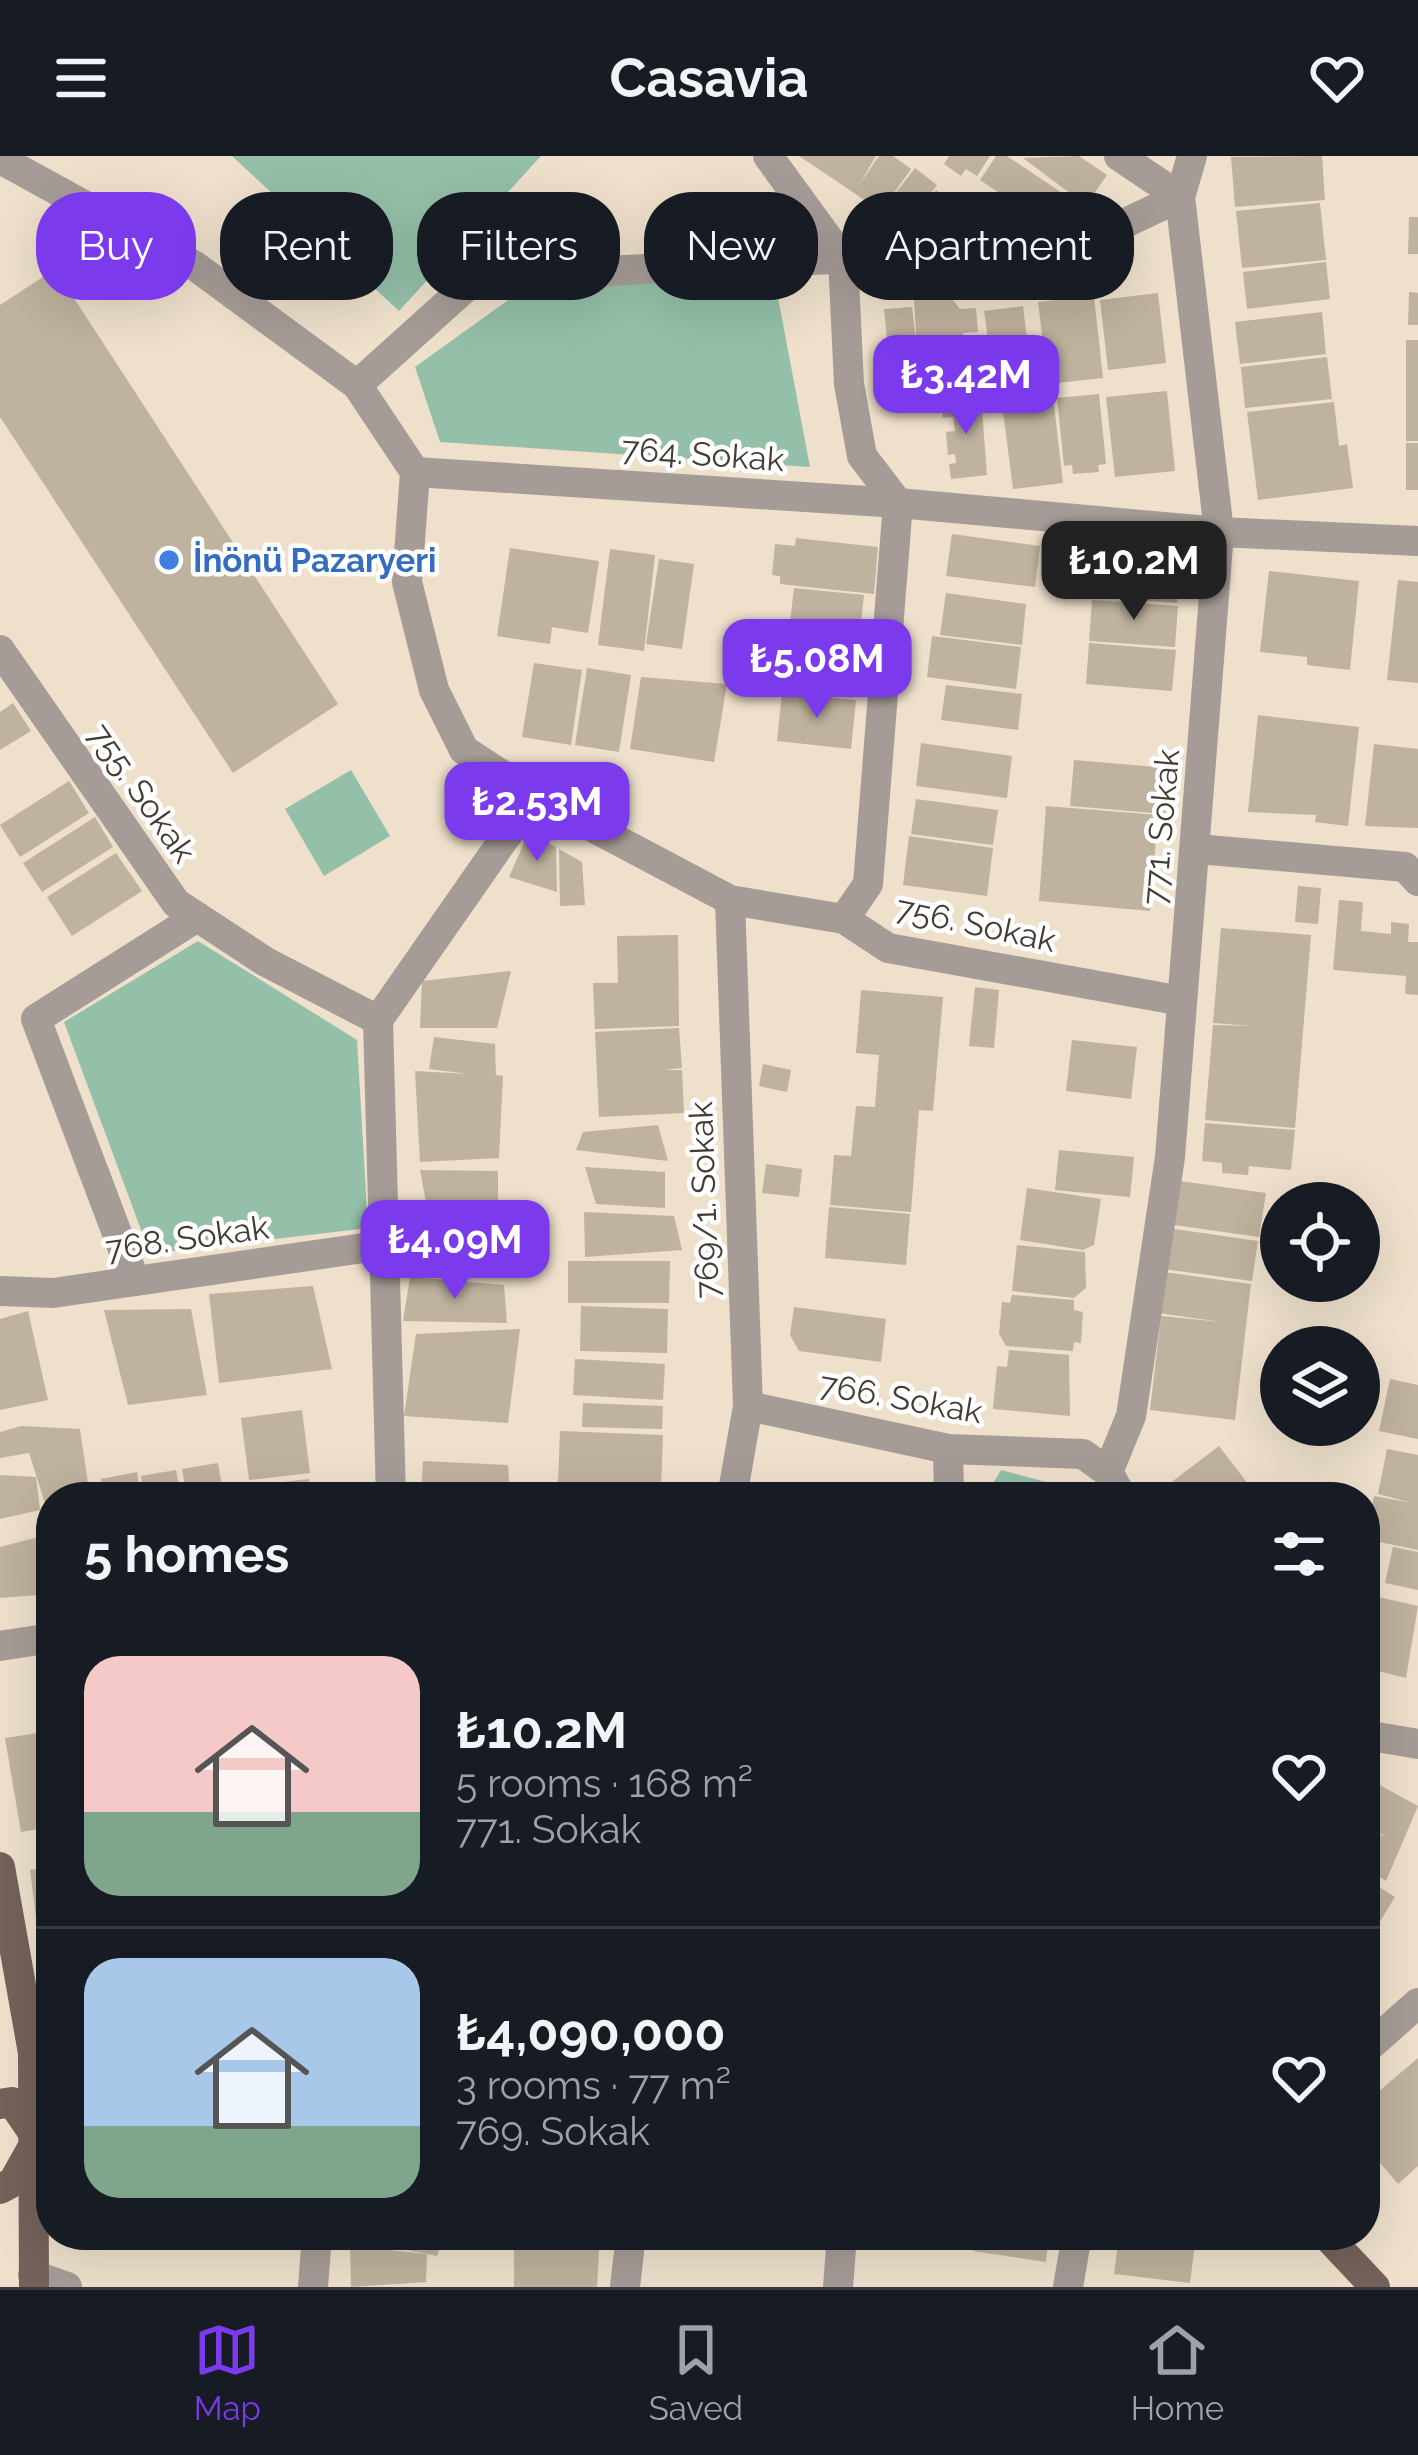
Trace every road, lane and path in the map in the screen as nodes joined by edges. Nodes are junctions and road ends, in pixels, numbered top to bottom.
1 (768, 156) edge
2 (1119, 156) edge
3 (1192, 156) edge
4 (0, 157) edge
5 (1180, 197) junction
6 (1134, 219) edge
7 (842, 256) edge
8 (842, 259) edge
9 (846, 300) edge
10 (357, 385) junction
11 (415, 472) junction
12 (898, 502) junction
13 (1219, 532) junction
14 (1418, 541) edge
15 (0, 650) edge
16 (534, 796) junction
17 (1197, 849) junction
18 (1418, 881) edge
19 (730, 900) junction
20 (197, 917) junction
21 (844, 919) junction
22 (1182, 1001) junction
23 (378, 1020) junction
24 (384, 1245) junction
25 (136, 1281) junction
26 (0, 1292) edge
27 (748, 1406) junction
28 (948, 1449) junction
29 (392, 1482) edge
30 (735, 1482) edge
31 (949, 1482) edge
32 (1112, 1482) edge
33 (1116, 1482) edge
34 (36, 1640) edge
35 (0, 1646) edge
36 (1380, 1738) edge
37 (1418, 1744) edge
38 (0, 1867) edge
39 (1418, 2003) edge
40 (36, 2025) edge
41 (1380, 2037) edge
42 (0, 2104) edge
43 (36, 2137) junction
44 (0, 2189) edge
45 (316, 2250) edge
46 (629, 2250) edge
47 (841, 2250) edge
48 (1074, 2250) edge
49 (1340, 2250) edge
50 (34, 2281) edge
51 (67, 2287) edge
52 (313, 2287) edge
53 (625, 2287) edge
54 (838, 2287) edge
55 (1068, 2287) edge
56 (1376, 2287) edge

1 - 7 street
2 - 5 street
3 - 5 street, 771. Sokak
4 - 10 street
5 - 6 street
5 - 13 street, 771. Sokak
8 - 10 street
9 - 12 street
10 - 11 street
11 - 12 street, 764. Sokak
11 - 16 street, 756. Sokak
12 - 13 street, 764. Sokak
12 - 21 street
13 - 14 street, 764. Sokak
13 - 17 street, 771. Sokak
15 - 20 street, 755. Sokak
16 - 19 street, 756. Sokak
16 - 23 street
17 - 18 street
17 - 22 street, 771. Sokak
19 - 21 street, 756. Sokak
19 - 27 street, 769/1. Sokak
20 - 23 street, 755. Sokak
20 - 25 street
21 - 22 street, 756. Sokak
22 - 33 street, 771. Sokak
23 - 24 street
24 - 25 street, 768. Sokak
24 - 29 street
25 - 26 street, 768. Sokak
27 - 28 street, 766. Sokak
27 - 30 street, 769/1. Sokak
28 - 31 street
28 - 32 street, 766. Sokak
34 - 35 street
36 - 37 street
38 - 40 main road
39 - 41 street
42 - 43 main road
43 - 44 main road
43 - 50 main road
45 - 52 street
46 - 53 street
47 - 54 street
48 - 55 street
49 - 56 main road
50 - 51 street

